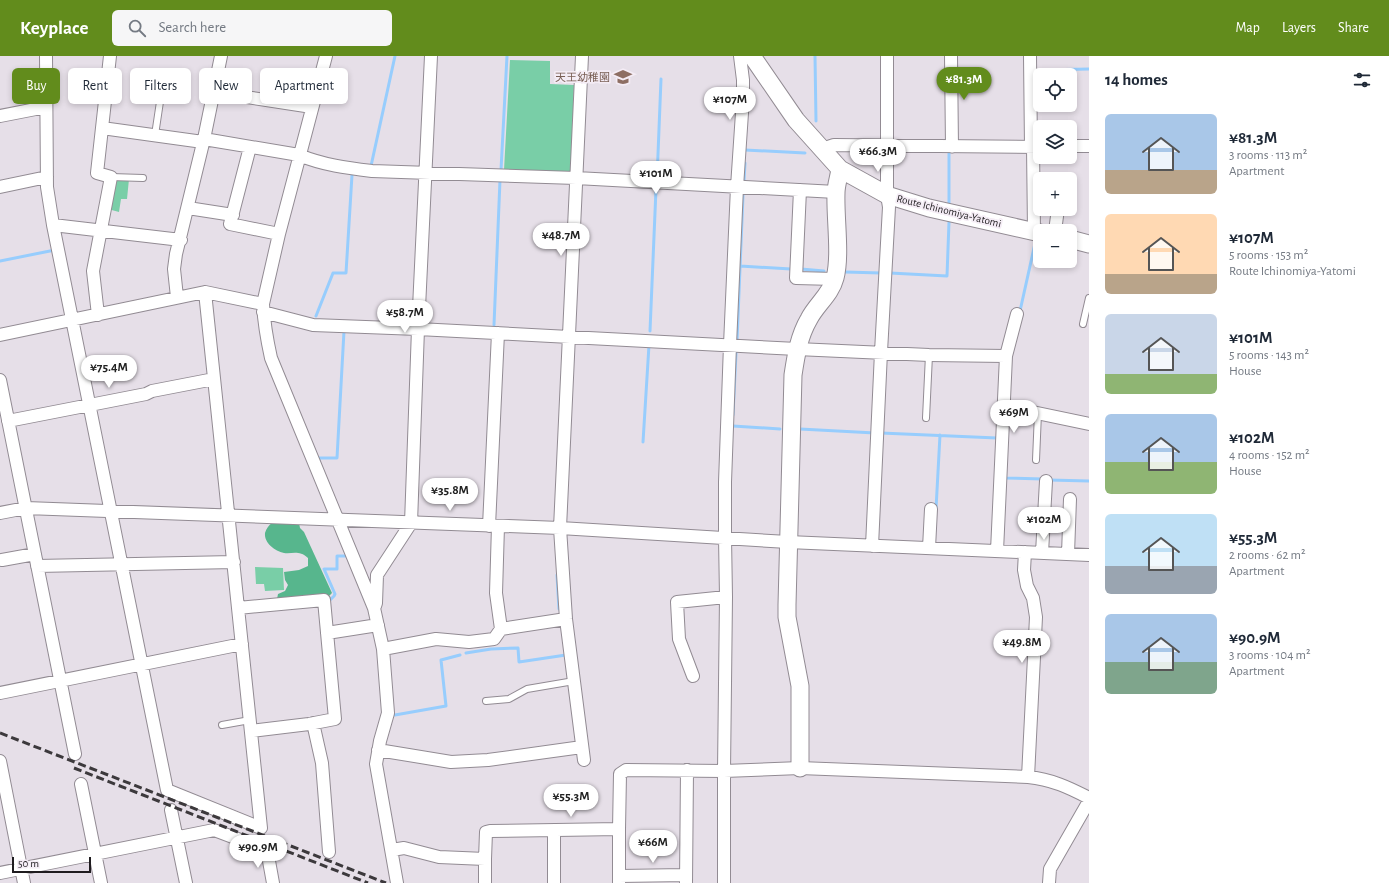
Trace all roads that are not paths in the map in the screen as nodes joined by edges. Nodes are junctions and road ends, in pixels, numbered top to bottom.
1 (46, 56) edge
2 (110, 56) edge
3 (221, 56) edge
4 (326, 56) edge
5 (431, 56) edge
6 (582, 56) edge
7 (740, 56) edge
8 (752, 56) edge
9 (887, 56) edge
10 (951, 56) edge
11 (1030, 56) edge
12 (218, 68) edge
13 (252, 98) edge
14 (160, 104) edge
15 (210, 104) edge
16 (46, 106) junction
17 (312, 107) junction
18 (0, 116) edge
19 (1034, 120) edge
20 (102, 128) junction
21 (155, 135) junction
22 (203, 140) junction
23 (888, 146) junction
24 (1077, 146) edge
25 (1089, 146) edge
26 (250, 147) junction
27 (952, 147) junction
28 (1033, 147) edge
29 (822, 149) junction
30 (299, 155) junction
31 (1035, 164) edge
32 (840, 169) junction
33 (426, 173) junction
34 (47, 177) junction
35 (111, 177) junction
36 (143, 178) dead end
37 (576, 178) junction
38 (0, 187) edge
39 (737, 187) junction
40 (800, 190) junction
41 (836, 192) junction
42 (887, 195) junction
43 (188, 208) junction
44 (232, 215) junction
45 (1037, 224) edge
46 (53, 225) junction
47 (101, 230) junction
48 (1033, 231) edge
49 (279, 234) junction
50 (180, 240) junction
51 (1077, 241) edge
52 (1089, 244) edge
53 (835, 279) junction
54 (205, 292) junction
55 (177, 297) junction
56 (1089, 298) edge
57 (263, 308) junction
58 (98, 314) junction
59 (1017, 314) dead end
60 (73, 320) junction
61 (1082, 324) dead end
62 (418, 329) junction
63 (498, 333) junction
64 (0, 335) edge
65 (569, 337) junction
66 (730, 345) junction
67 (797, 349) junction
68 (881, 352) junction
69 (929, 355) junction
70 (1006, 356) junction
71 (214, 379) junction
72 (0, 380) edge
73 (90, 405) junction
74 (1003, 406) junction
75 (1038, 413) junction
76 (926, 418) dead end
77 (8, 421) junction
78 (1089, 424) edge
79 (1036, 460) dead end
80 (1046, 481) dead end
81 (1070, 499) dead end
82 (26, 508) junction
83 (931, 509) dead end
84 (111, 512) junction
85 (0, 513) edge
86 (229, 516) junction
87 (338, 520) junction
88 (411, 523) junction
89 (494, 526) junction
90 (560, 528) junction
91 (725, 537) junction
92 (788, 542) junction
93 (872, 546) junction
94 (929, 548) junction
95 (997, 551) junction
96 (1025, 552) junction
97 (1042, 553) junction
98 (1068, 554) junction
99 (1089, 555) edge
100 (2, 560) dead end
101 (36, 560) junction
102 (234, 562) junction
103 (122, 565) junction
104 (726, 597) junction
105 (238, 608) junction
106 (374, 608) junction
107 (566, 619) junction
108 (378, 625) junction
109 (500, 629) junction
110 (327, 633) junction
111 (242, 644) junction
112 (383, 649) junction
113 (142, 665) junction
114 (693, 676) dead end
115 (574, 681) junction
116 (61, 682) junction
117 (0, 693) edge
118 (486, 701) dead end
119 (313, 723) junction
120 (222, 725) dead end
121 (251, 726) junction
122 (582, 748) junction
123 (378, 750) junction
124 (75, 754) dead end
125 (584, 760) dead end
126 (0, 761) edge
127 (800, 768) junction
128 (687, 770) junction
129 (724, 771) junction
130 (1028, 777) junction
131 (81, 784) dead end
132 (1089, 800) edge
133 (171, 810) dead end
134 (619, 829) junction
135 (554, 830) junction
136 (177, 837) junction
137 (392, 850) junction
138 (329, 852) dead end
139 (95, 854) junction
140 (485, 859) junction
141 (22, 869) junction
142 (0, 873) edge
143 (619, 879) edge
144 (686, 879) edge
145 (24, 883) edge
146 (101, 883) edge
147 (186, 883) edge
148 (273, 883) edge
149 (398, 883) edge
150 (485, 883) edge
151 (554, 883) edge
152 (724, 883) edge
153 (1048, 883) edge

1 - 16 street
2 - 20 street
3 - 12 street
4 - 17 street
5 - 33 street
6 - 37 street
7 - 39 street
8 - 29 street, Route Ichinomiya-Yatomi
9 - 23 street
10 - 27 street
11 - 19 street
13 - 17 street
14 - 21 lane
15 - 22 street
16 - 18 street
16 - 34 street
17 - 30 street
20 - 21 street
20 - 35 street
21 - 22 street
22 - 26 street
22 - 43 street
23 - 27 street
23 - 29 street
23 - 42 street
24 - 25 street
26 - 30 street
26 - 44 street
27 - 28 street
29 - 32 street, Route Ichinomiya-Yatomi
30 - 33 street
30 - 49 street
31 - 45 street
32 - 41 street
32 - 42 street, Route Ichinomiya-Yatomi
33 - 37 street
33 - 62 street
34 - 38 street
34 - 46 street
35 - 36 lane
35 - 47 street
37 - 39 street
37 - 65 street
39 - 40 street
39 - 66 street
40 - 41 street
40 - 53 street
41 - 53 street
42 - 48 street, Route Ichinomiya-Yatomi
42 - 68 street
43 - 44 street
43 - 50 street
44 - 49 street
46 - 47 street
46 - 60 street
47 - 50 street
47 - 58 street
49 - 57 street
50 - 55 street
51 - 52 street
53 - 67 street
54 - 55 street
54 - 57 street
54 - 71 street
55 - 58 street
56 - 61 lane
57 - 62 street
57 - 87 street
58 - 60 street
59 - 70 street
60 - 64 street
60 - 73 street
62 - 63 street
62 - 88 street
63 - 65 street
63 - 89 street
65 - 66 street
65 - 90 street
66 - 67 street
66 - 91 street
67 - 68 street
67 - 92 street
68 - 69 street
68 - 93 street
69 - 70 street
69 - 76 lane
70 - 74 street
71 - 73 street
71 - 86 street
72 - 77 street
73 - 77 street
73 - 84 street
74 - 75 street
74 - 95 street
75 - 78 street
75 - 79 lane
77 - 82 street
80 - 97 street
81 - 98 street
82 - 84 street
82 - 85 street
82 - 101 street
83 - 94 street
84 - 86 street
84 - 103 street
86 - 87 street
86 - 102 street
87 - 88 street
87 - 106 street
88 - 89 street
88 - 106 street
89 - 90 street
89 - 109 street
90 - 91 street
90 - 107 street
91 - 92 street
91 - 104 street
92 - 93 street
92 - 127 street
93 - 94 street
94 - 95 street
95 - 96 street
96 - 97 street
96 - 130 street
97 - 98 street
98 - 99 street
100 - 101 street
101 - 103 street
101 - 116 street
102 - 103 street
102 - 105 street
103 - 113 street
104 - 114 street
104 - 129 street
105 - 110 street
105 - 111 street
106 - 108 street
107 - 109 street
107 - 115 street
108 - 110 street
108 - 112 street
109 - 112 street
110 - 119 street
111 - 113 street
111 - 121 street
112 - 123 street
113 - 116 street
113 - 121 street
115 - 118 lane
115 - 122 street
116 - 117 street
116 - 124 street
119 - 121 street
119 - 138 street
120 - 121 lane
122 - 123 street
122 - 125 street
123 - 137 street
126 - 141 street
127 - 129 street
127 - 130 street
128 - 129 street
128 - 134 street
128 - 144 street
129 - 152 street
130 - 132 street
131 - 139 street
132 - 153 street
133 - 136 street
134 - 135 street
134 - 143 street
135 - 140 street
135 - 151 street
136 - 139 street
136 - 147 street
136 - 148 street
137 - 140 street
137 - 149 street
139 - 141 street
139 - 146 street
140 - 150 street
141 - 142 street
141 - 145 street
143 - 144 street

